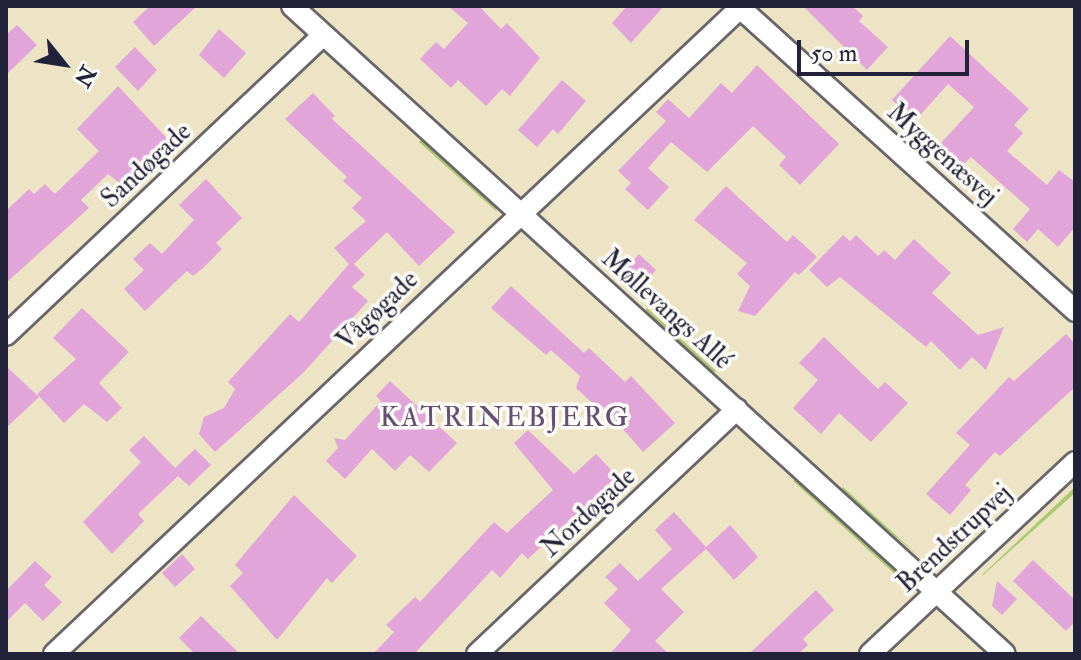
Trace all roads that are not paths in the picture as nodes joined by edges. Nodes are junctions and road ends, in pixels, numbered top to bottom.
1 (292, 6) edge
2 (739, 7) edge
3 (323, 35) junction
4 (519, 212) junction
5 (1075, 311) edge
6 (6, 335) edge
7 (737, 409) junction
8 (1075, 462) edge
9 (938, 591) junction
10 (54, 654) edge
11 (477, 654) edge
12 (870, 654) edge
13 (1005, 654) edge

1 - 3 street, Møllevangs Allé
2 - 4 street, Vågøgade
2 - 5 street, Myggenæsvej
3 - 4 street, Møllevangs Allé
3 - 6 street, Sandøgade
4 - 7 street, Møllevangs Allé
4 - 10 street, Vågøgade
7 - 9 street, Møllevangs Allé
7 - 11 street, Nordøgade
8 - 9 street, Brendstrupvej
9 - 12 street, Brendstrupvej
9 - 13 street, Møllevangs Allé

